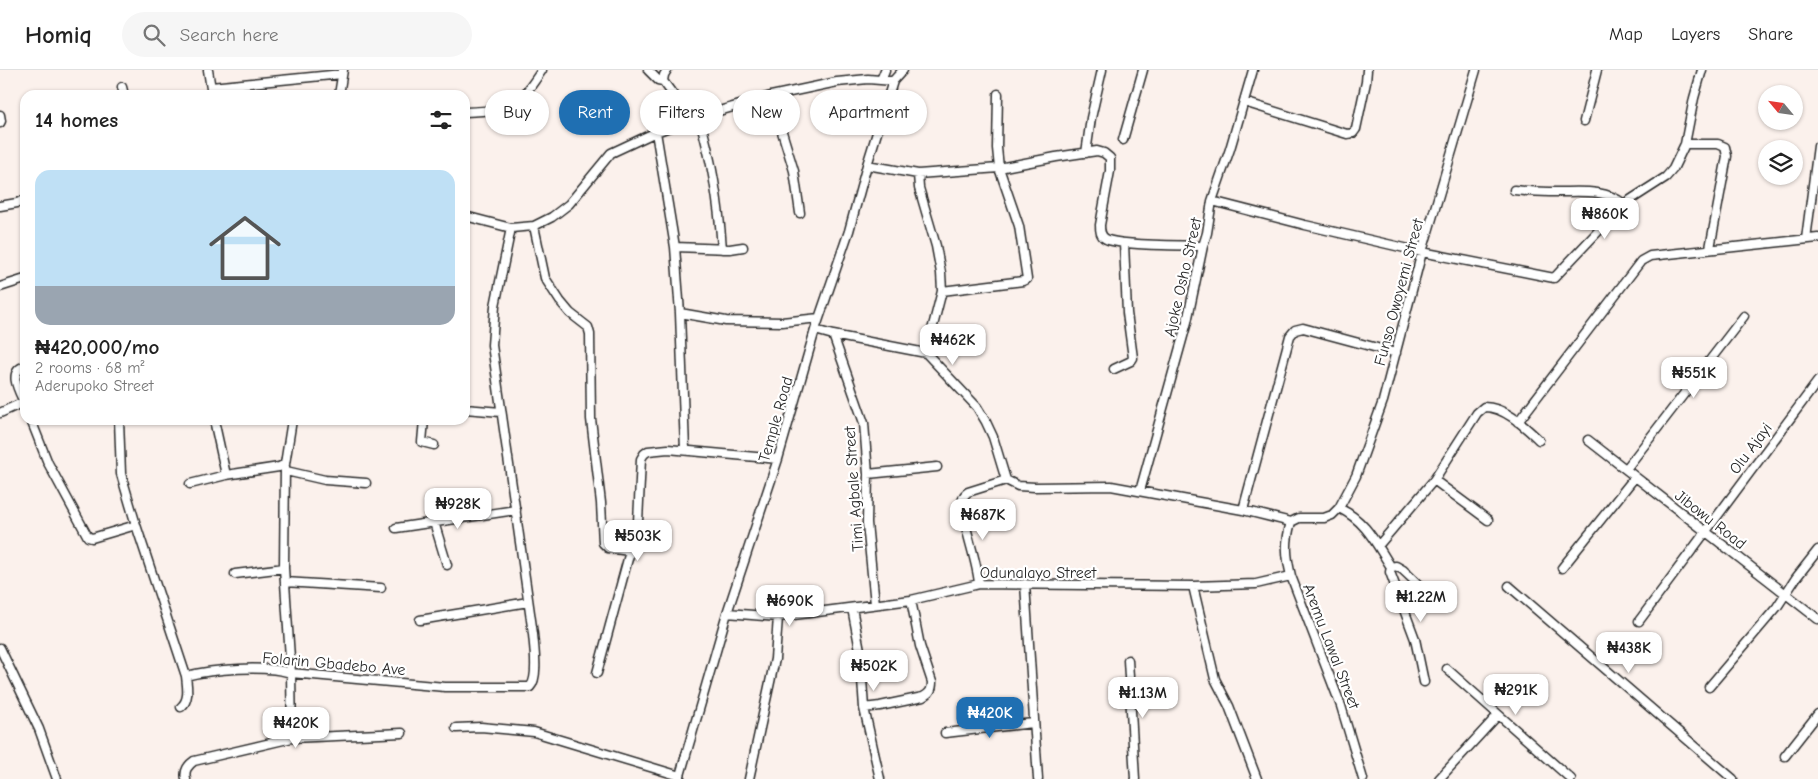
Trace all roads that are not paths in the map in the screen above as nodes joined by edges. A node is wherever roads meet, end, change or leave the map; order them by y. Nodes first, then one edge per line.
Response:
1 (208, 70) edge
2 (542, 70) edge
3 (648, 70) edge
4 (668, 70) edge
5 (885, 70) edge
6 (903, 70) edge
7 (1102, 70) edge
8 (1143, 70) edge
9 (1252, 70) edge
10 (1367, 70) edge
11 (1476, 70) edge
12 (1597, 70) edge
13 (1702, 70) edge
14 (342, 72) edge
15 (881, 80) junction
16 (663, 81) junction
17 (894, 81) junction
18 (211, 90) edge
19 (218, 90) edge
20 (340, 90) edge
21 (669, 90) edge
22 (799, 90) edge
23 (998, 94) dead end
24 (1244, 102) junction
25 (470, 111) edge
26 (0, 115) edge
27 (1584, 121) dead end
28 (0, 124) edge
29 (650, 135) edge
30 (656, 135) edge
31 (705, 135) edge
32 (783, 135) edge
33 (1123, 140) dead end
34 (1685, 144) junction
35 (1818, 146) edge
36 (1086, 153) junction
37 (867, 165) junction
38 (999, 168) junction
39 (918, 174) junction
40 (1514, 190) dead end
41 (1212, 201) junction
42 (20, 202) edge
43 (1624, 204) junction
44 (0, 206) edge
45 (800, 213) dead end
46 (470, 217) edge
47 (534, 226) junction
48 (511, 228) junction
49 (1818, 238) edge
50 (1806, 239) junction
51 (1124, 243) junction
52 (1203, 246) junction
53 (675, 247) junction
54 (743, 248) dead end
55 (1710, 248) junction
56 (722, 249) junction
57 (1422, 252) junction
58 (20, 281) edge
59 (0, 287) edge
60 (942, 291) junction
61 (680, 313) junction
62 (1744, 316) dead end
63 (819, 318) junction
64 (815, 330) junction
65 (833, 335) junction
66 (926, 353) junction
67 (1396, 353) junction
68 (20, 368) edge
69 (1114, 369) dead end
70 (1818, 381) edge
71 (20, 395) edge
72 (20, 405) edge
73 (470, 409) edge
74 (501, 412) junction
75 (0, 413) edge
76 (1518, 422) junction
77 (34, 425) edge
78 (119, 425) edge
79 (215, 425) edge
80 (291, 425) edge
81 (424, 425) edge
82 (1539, 440) dead end
83 (1588, 440) dead end
84 (434, 444) dead end
85 (685, 450) junction
86 (778, 459) junction
87 (937, 467) dead end
88 (286, 468) junction
89 (1626, 470) junction
90 (868, 474) junction
91 (226, 475) junction
92 (1635, 477) junction
93 (1006, 480) junction
94 (1434, 480) junction
95 (366, 483) dead end
96 (190, 484) dead end
97 (1140, 491) junction
98 (1339, 508) junction
99 (516, 510) junction
100 (1243, 510) junction
101 (1488, 520) dead end
102 (434, 522) junction
103 (1291, 522) junction
104 (136, 525) junction
105 (396, 528) dead end
106 (1705, 532) junction
107 (1378, 546) junction
108 (1818, 550) edge
109 (629, 551) junction
110 (447, 565) dead end
111 (1391, 567) junction
112 (284, 568) junction
113 (1562, 568) dead end
114 (235, 574) dead end
115 (1291, 576) junction
116 (285, 582) junction
117 (979, 584) junction
118 (1025, 584) junction
119 (1193, 586) junction
120 (1509, 586) dead end
121 (381, 588) dead end
122 (1786, 594) junction
123 (911, 600) junction
124 (528, 602) junction
125 (875, 604) junction
126 (1439, 604) dead end
127 (852, 608) junction
128 (727, 613) junction
129 (778, 617) junction
130 (420, 620) dead end
131 (1818, 620) edge
132 (1639, 621) dead end
133 (0, 648) edge
134 (1128, 660) dead end
135 (1447, 669) dead end
136 (291, 673) junction
137 (597, 673) dead end
138 (186, 676) junction
139 (1424, 682) dead end
140 (1708, 687) dead end
141 (181, 707) dead end
142 (864, 708) junction
143 (1498, 714) junction
144 (1818, 714) edge
145 (1033, 723) junction
146 (456, 728) dead end
147 (402, 733) dead end
148 (945, 733) dead end
149 (292, 738) junction
150 (1785, 756) dead end
151 (679, 777) edge
152 (57, 779) edge
153 (186, 779) edge
154 (749, 779) edge
155 (880, 779) edge
156 (1038, 779) edge
157 (1135, 779) edge
158 (1257, 779) edge
159 (1363, 779) edge
160 (1439, 779) edge
161 (1571, 779) edge
162 (1732, 779) edge

1 - 18 street
2 - 25 street
3 - 16 street
4 - 16 street
5 - 15 street
6 - 17 street, Temple Road
7 - 36 street
8 - 33 street
9 - 24 street, Ajoke Osho Street
10 - 24 street
11 - 57 street, Funso Owoyemi Street
12 - 27 street
13 - 34 street
14 - 19 street
14 - 20 street
15 - 17 street
15 - 22 street
16 - 21 street
17 - 37 street, Temple Road
23 - 38 street
24 - 41 street, Ajoke Osho Street
26 - 28 street
29 - 47 street
30 - 53 street
31 - 56 street
32 - 45 street
34 - 43 street
34 - 55 street
35 - 50 street
36 - 38 street
36 - 51 street
37 - 39 street
37 - 63 street, Temple Road
38 - 39 street
38 - 60 street
39 - 60 street
40 - 43 street
41 - 52 street, Ajoke Osho Street
41 - 57 street
42 - 44 street
43 - 57 street
46 - 48 street
47 - 48 street
47 - 109 street
48 - 74 street
49 - 50 street
50 - 55 street
51 - 52 street
51 - 69 street
52 - 97 street, Ajoke Osho Street
53 - 56 street
53 - 61 street
54 - 56 street
55 - 76 street
57 - 67 street, Funso Owoyemi Street
58 - 59 street
60 - 66 street
61 - 63 street
61 - 85 street
62 - 89 street
63 - 64 street, Temple Road
64 - 65 street
64 - 86 street, Temple Road
65 - 66 street
65 - 90 street, Timi Agbale Street
66 - 93 street
67 - 98 street, Funso Owoyemi Street
67 - 100 street
68 - 71 street
70 - 106 street, Olu Ajayi
72 - 75 street
73 - 74 street
74 - 99 street
76 - 82 street
76 - 94 street
77 - 104 street
78 - 104 street
79 - 91 street
80 - 88 street
81 - 84 street
83 - 89 street, Jibowu Road
85 - 86 street
85 - 109 street
86 - 128 street, Temple Road
87 - 90 street
88 - 91 street
88 - 95 street
88 - 112 street
89 - 92 street, Jibowu Road
90 - 125 street, Timi Agbale Street
91 - 96 street
92 - 106 street, Jibowu Road
92 - 113 street
93 - 97 street
93 - 117 street
94 - 101 street
94 - 107 street
97 - 100 street
98 - 103 street, Funso Owoyemi Street
98 - 107 street
99 - 102 street
99 - 124 street
100 - 103 street
102 - 105 street
102 - 110 street
103 - 115 street, Aremu Lawal Street
104 - 138 street
106 - 122 street, Jibowu Road
106 - 132 street, Olu Ajayi
107 - 111 street
108 - 122 street
109 - 137 street
111 - 126 street
111 - 139 street
112 - 114 street
112 - 116 street
115 - 119 street, Odunalayo Street
115 - 159 street, Aremu Lawal Street
116 - 121 street
116 - 136 street
117 - 118 street, Odunalayo Street
117 - 123 street, Odunalayo Street
118 - 119 street, Odunalayo Street
118 - 145 street
119 - 158 street
120 - 162 street
122 - 131 street, Jibowu Road
122 - 140 street
123 - 125 street, Odunalayo Street
123 - 142 street
124 - 130 street
124 - 136 street, Folarin Gbadebo Ave
125 - 127 street, Odunalayo Street
127 - 129 street, Odunalayo Street
127 - 142 street
128 - 129 street, Odunalayo Street
128 - 151 street, Temple Road
129 - 154 street
133 - 152 street
134 - 157 street
135 - 143 street
136 - 138 street, Folarin Gbadebo Ave
136 - 149 street
138 - 141 street
142 - 155 street
143 - 160 street
143 - 161 street
144 - 150 street
145 - 148 street
145 - 156 street
146 - 151 street
147 - 149 street
149 - 153 street

